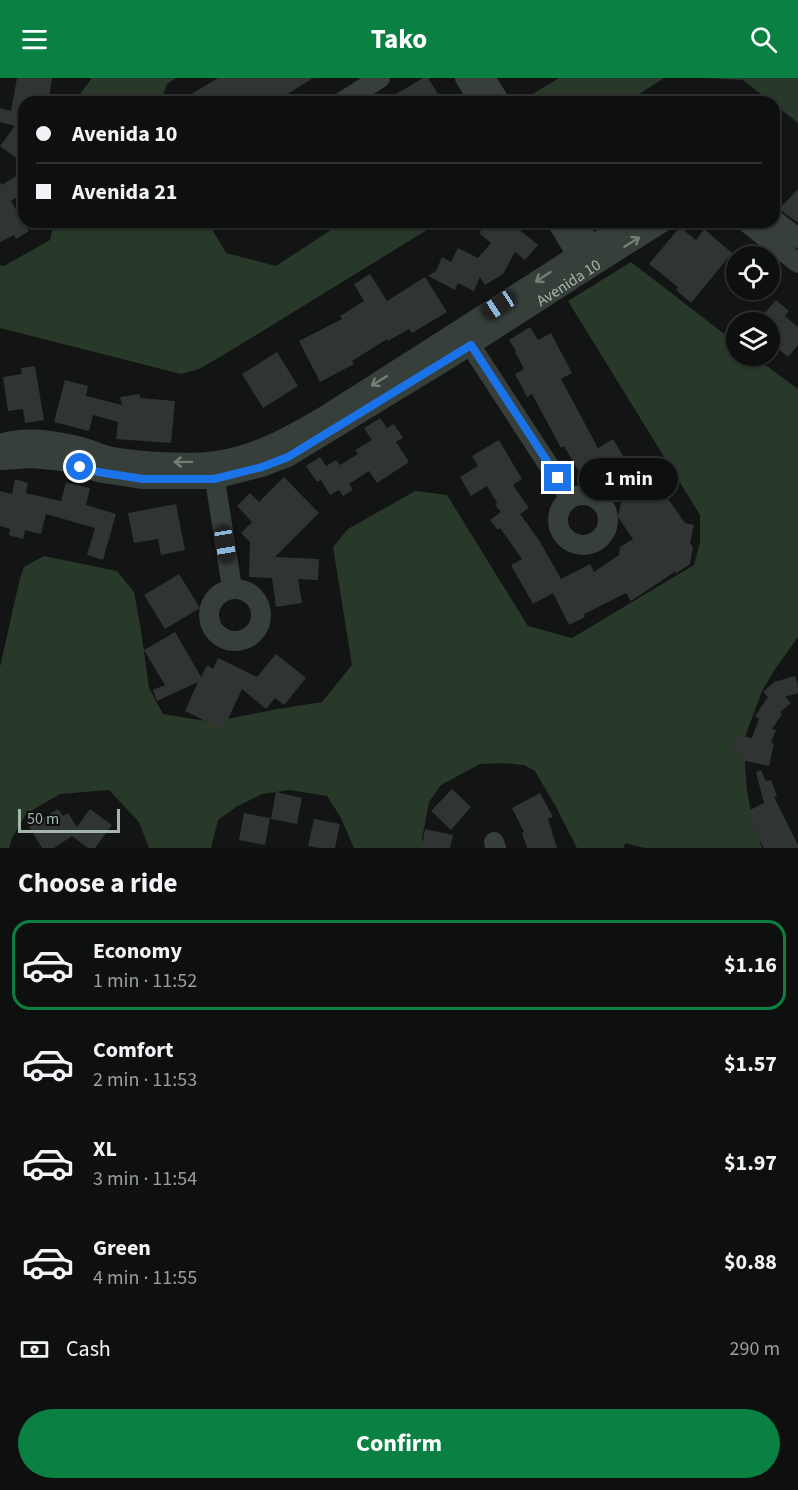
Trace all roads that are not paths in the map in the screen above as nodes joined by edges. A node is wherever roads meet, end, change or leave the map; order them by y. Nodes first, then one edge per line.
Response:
1 (380, 78) edge
2 (465, 78) edge
3 (485, 78) edge
4 (352, 96) edge
5 (476, 96) edge
6 (496, 96) edge
7 (780, 224) edge
8 (562, 228) edge
9 (578, 228) edge
10 (622, 228) edge
11 (651, 228) edge
12 (754, 228) edge
13 (798, 238) edge
14 (589, 258) junction
15 (798, 263) edge
16 (465, 337) junction
17 (0, 444) edge
18 (0, 460) edge
19 (213, 470) junction
20 (570, 498) dead end
21 (232, 588) dead end

1 - 4 street
2 - 5 street
3 - 6 street
7 - 13 street
8 - 14 street, Avenida 10
9 - 14 street, Avenida 10
10 - 14 street
14 -> 11 street
12 - 15 street
14 - 16 street, Avenida 10
16 - 19 street, Avenida 10
16 - 20 street
19 -> 17 street, Avenida 10
18 - 19 street, Avenida 10
19 - 21 street

